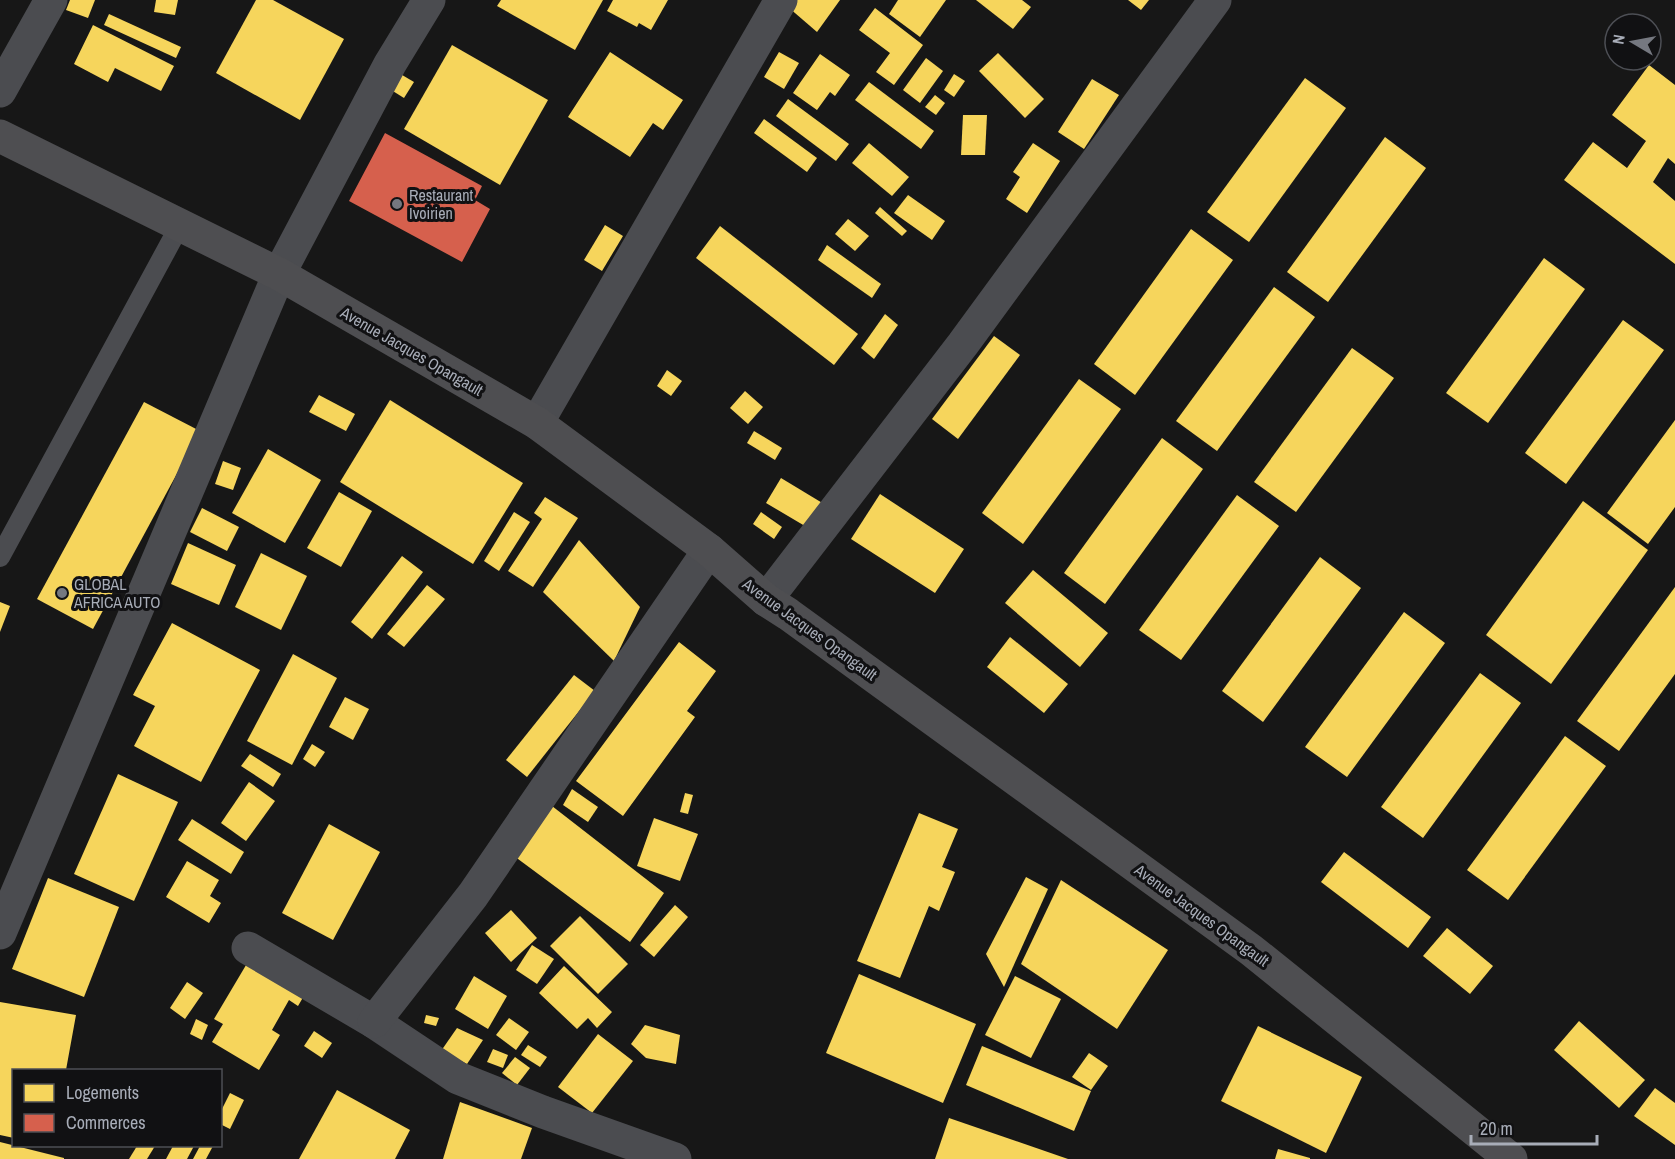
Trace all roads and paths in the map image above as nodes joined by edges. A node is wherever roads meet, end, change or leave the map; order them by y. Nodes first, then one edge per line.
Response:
1 (51, 0) edge
2 (429, 0) edge
3 (781, 0) edge
4 (1215, 0) edge
5 (0, 91) edge
6 (0, 136) edge
7 (180, 225) junction
8 (279, 274) junction
9 (537, 423) junction
10 (709, 550) junction
11 (0, 557) edge
12 (766, 600) junction
13 (0, 933) edge
14 (248, 948) dead end
15 (374, 1022) junction
16 (675, 1159) edge
17 (1511, 1159) edge

1 - 5 street
2 - 8 street
3 - 9 street
4 - 12 street
6 - 7 highway, Avenue Jacques Opangault
7 - 8 highway, Avenue Jacques Opangault
7 - 11 lane
8 - 9 highway, Avenue Jacques Opangault
8 - 13 street
9 - 10 highway, Avenue Jacques Opangault
10 - 12 highway, Avenue Jacques Opangault
10 - 15 street
12 - 17 highway, Avenue Jacques Opangault
14 - 15 street
15 - 16 street

